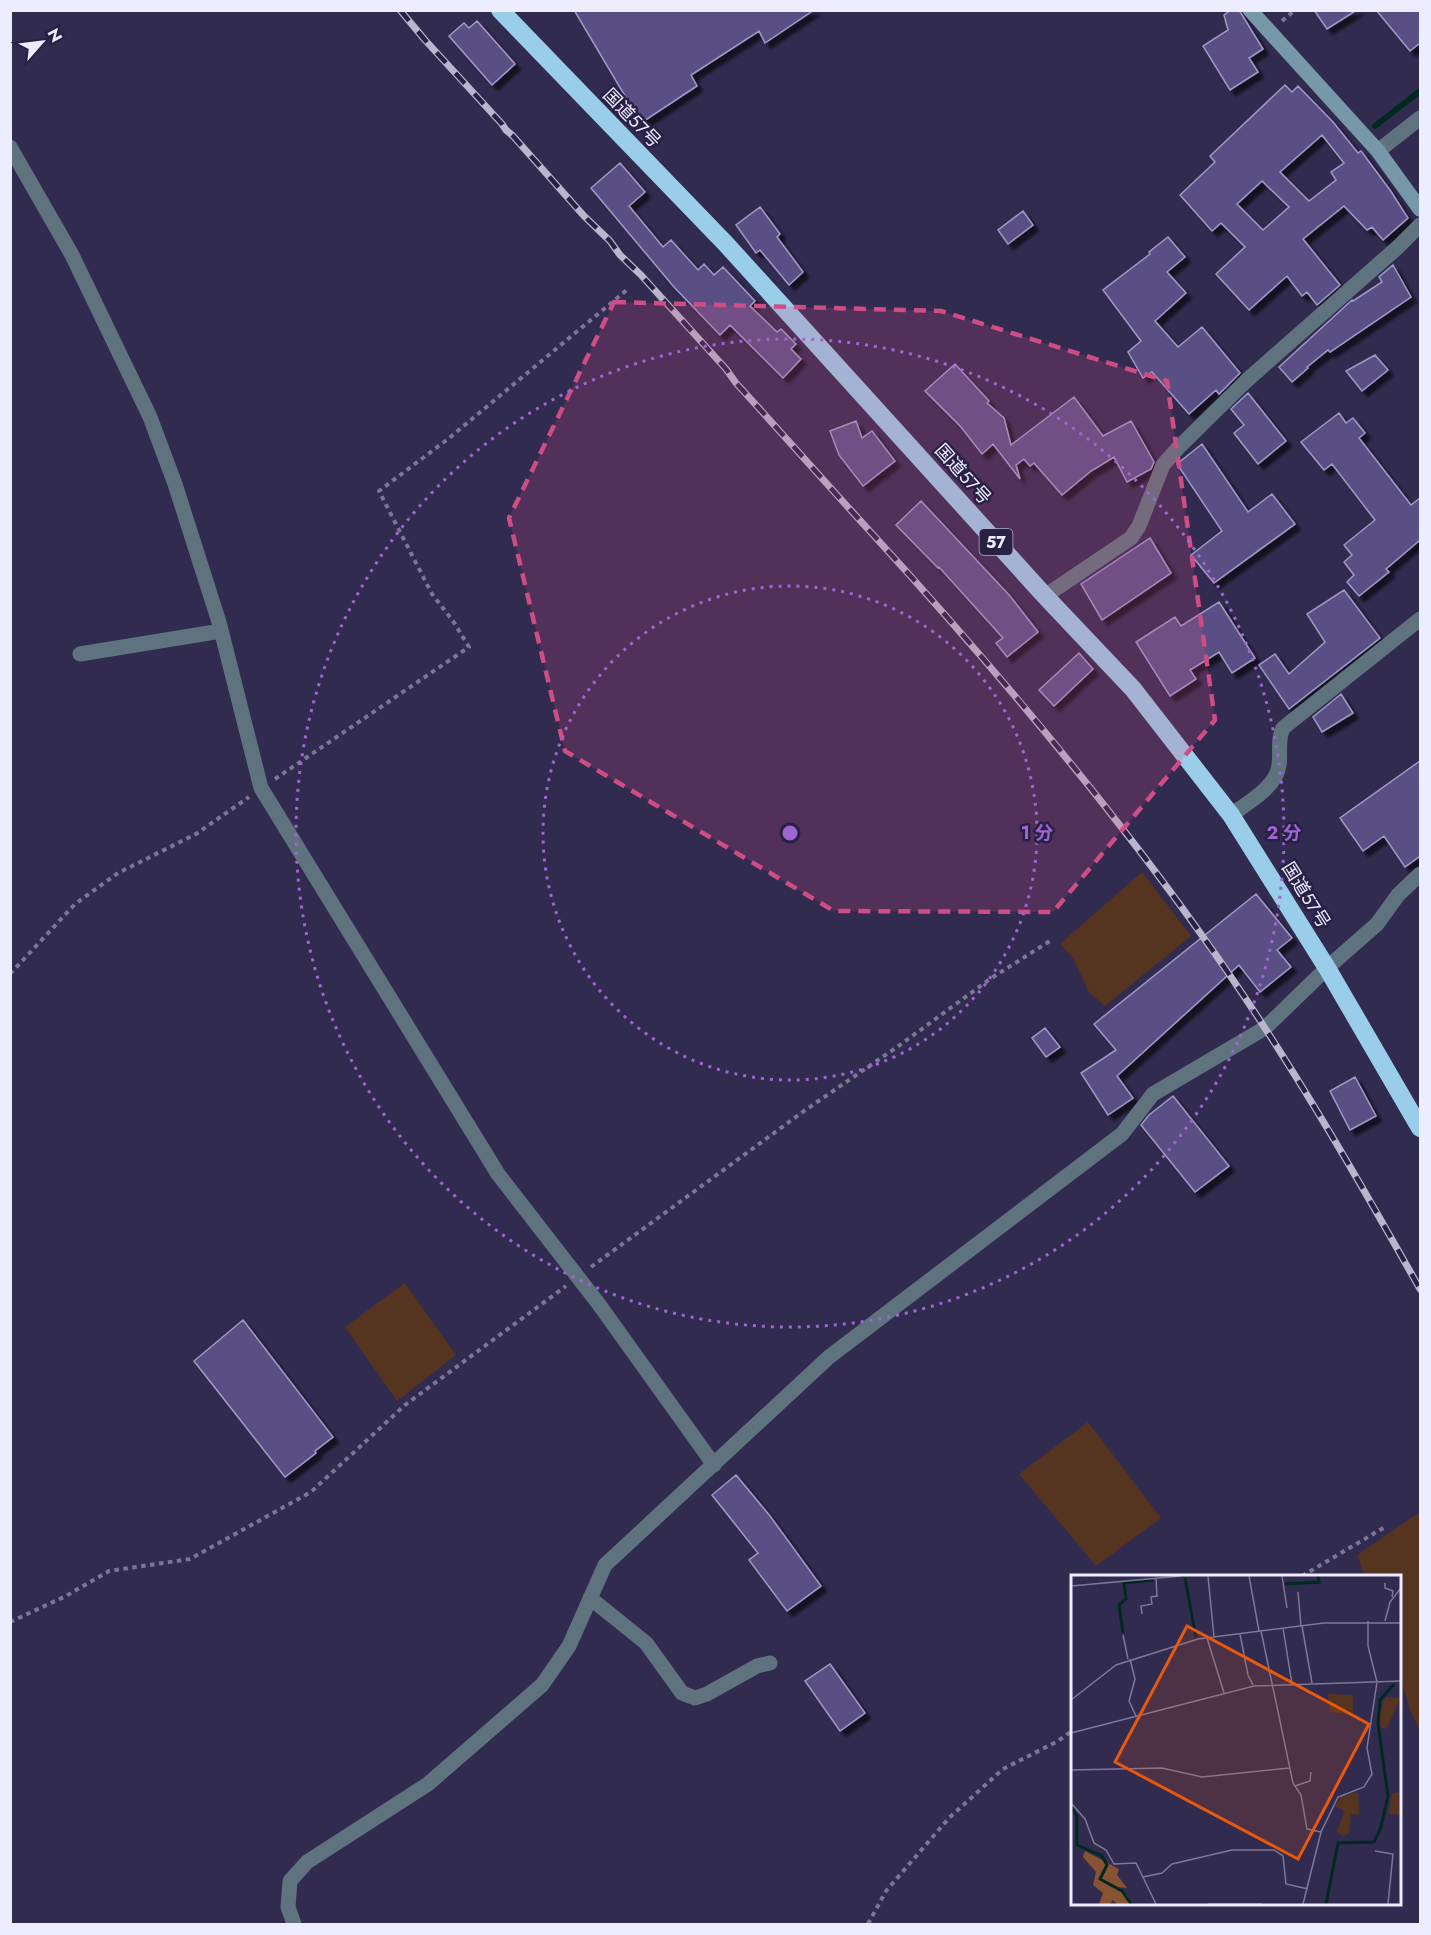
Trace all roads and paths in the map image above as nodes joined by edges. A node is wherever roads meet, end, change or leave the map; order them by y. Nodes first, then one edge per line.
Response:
1 (500, 10) edge
2 (1250, 10) edge
3 (1420, 118) edge
4 (10, 147) edge
5 (1378, 151) junction
6 (1420, 209) edge
7 (1420, 225) edge
8 (628, 289) dead end
9 (1045, 596) junction
10 (1420, 619) edge
11 (221, 631) junction
12 (80, 654) dead end
13 (261, 788) junction
14 (1231, 815) junction
15 (1420, 874) edge
16 (1053, 939) dead end
17 (1327, 968) junction
18 (10, 974) edge
19 (1420, 1125) edge
20 (578, 1277) junction
21 (714, 1465) junction
22 (1385, 1527) dead end
23 (1304, 1575) edge
24 (590, 1598) junction
25 (10, 1622) edge
26 (770, 1663) dead end
27 (1071, 1732) edge
28 (294, 1924) edge
29 (868, 1924) edge

1 - 9 highway, 国道57号 / 57
2 - 5 street
3 - 5 street
4 - 11 street
5 - 6 street
7 - 9 street
8 - 13 path
9 - 14 highway, 国道57号 / 57
10 - 14 street
11 - 12 street
11 - 13 street
13 - 18 path
13 - 20 street
14 - 17 highway, 国道57号 / 57
15 - 17 street
16 - 20 path
17 - 19 highway, 国道57号 / 57
17 - 21 street
20 - 21 street
20 - 25 path
21 - 24 street
22 - 23 path
24 - 26 street
24 - 28 street
27 - 29 path

